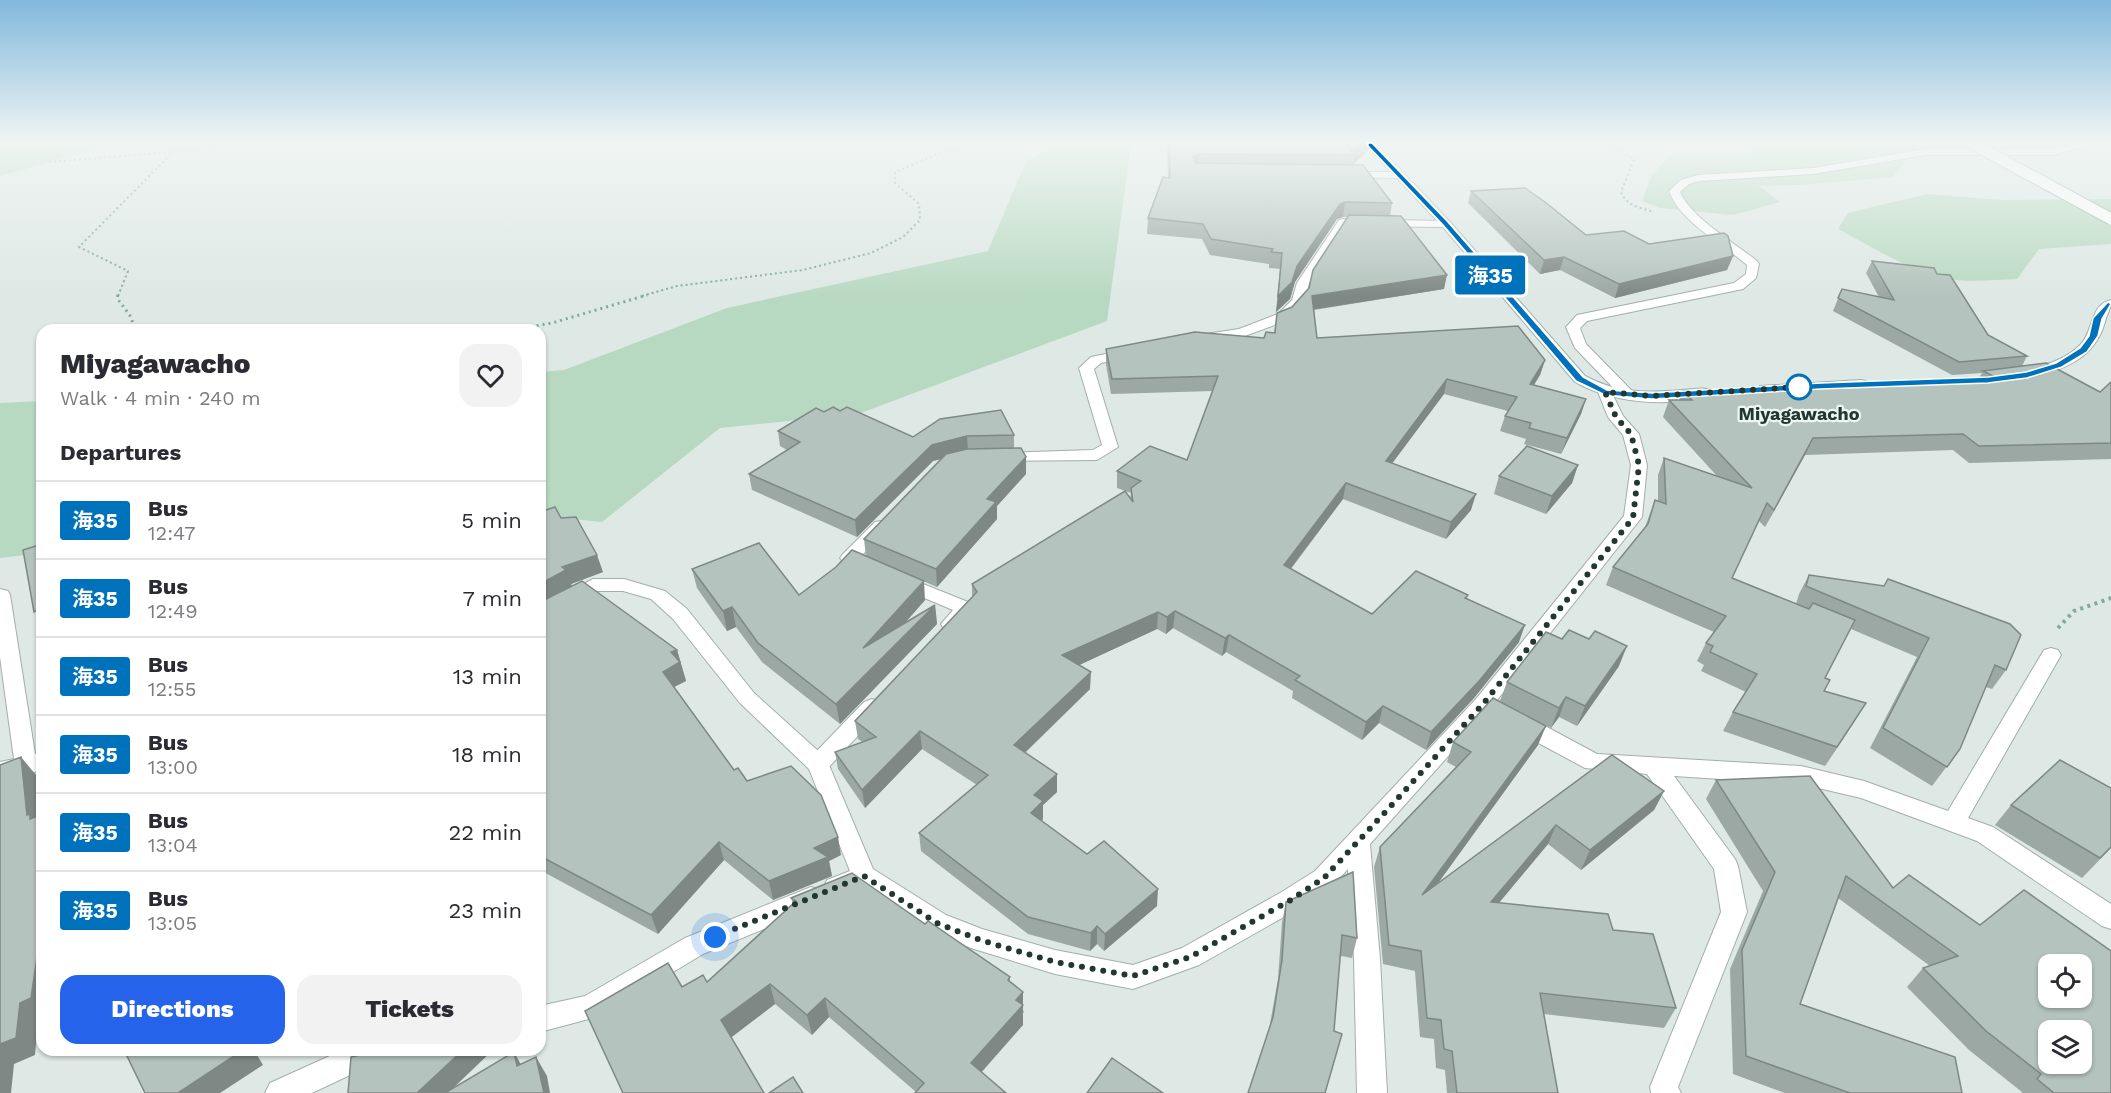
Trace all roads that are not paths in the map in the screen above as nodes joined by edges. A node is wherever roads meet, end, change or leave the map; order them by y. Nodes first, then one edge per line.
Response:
1 (1418, 195) edge
2 (1674, 195) edge
3 (2067, 195) edge
4 (2111, 219) edge
5 (1446, 224) junction
6 (2111, 304) edge
7 (1191, 340) edge
8 (1149, 349) edge
9 (2017, 376) edge
10 (1881, 384) edge
11 (1742, 391) edge
12 (1605, 392) junction
13 (1720, 392) edge
14 (1629, 396) junction
15 (992, 458) edge
16 (891, 516) edge
17 (1, 595) edge
18 (546, 613) edge
19 (941, 634) edge
20 (2051, 655) road end
21 (884, 695) edge
22 (1483, 704) junction
23 (34, 763) edge
24 (818, 764) junction
25 (1654, 766) junction
26 (0, 771) edge
27 (1953, 824) junction
28 (1358, 843) junction
29 (864, 876) junction
30 (2111, 918) edge
31 (546, 1018) edge
32 (379, 1056) edge
33 (280, 1093) edge
34 (1372, 1093) edge
35 (1666, 1093) edge

1 - 5 street
2 - 14 street
3 - 4 street, bridge
5 - 7 street
5 - 12 street
6 - 9 street
8 - 15 street
10 - 11 street
12 - 14 street
12 - 22 street
13 - 14 street
16 - 19 street
17 - 23 street
18 - 24 street
20 - 27 street
21 - 24 street
22 - 25 street
22 - 28 street
23 - 26 street
24 - 29 street
25 - 27 street
25 - 35 street
27 - 30 street
28 - 29 street
28 - 34 street
29 - 31 street
32 - 33 street

